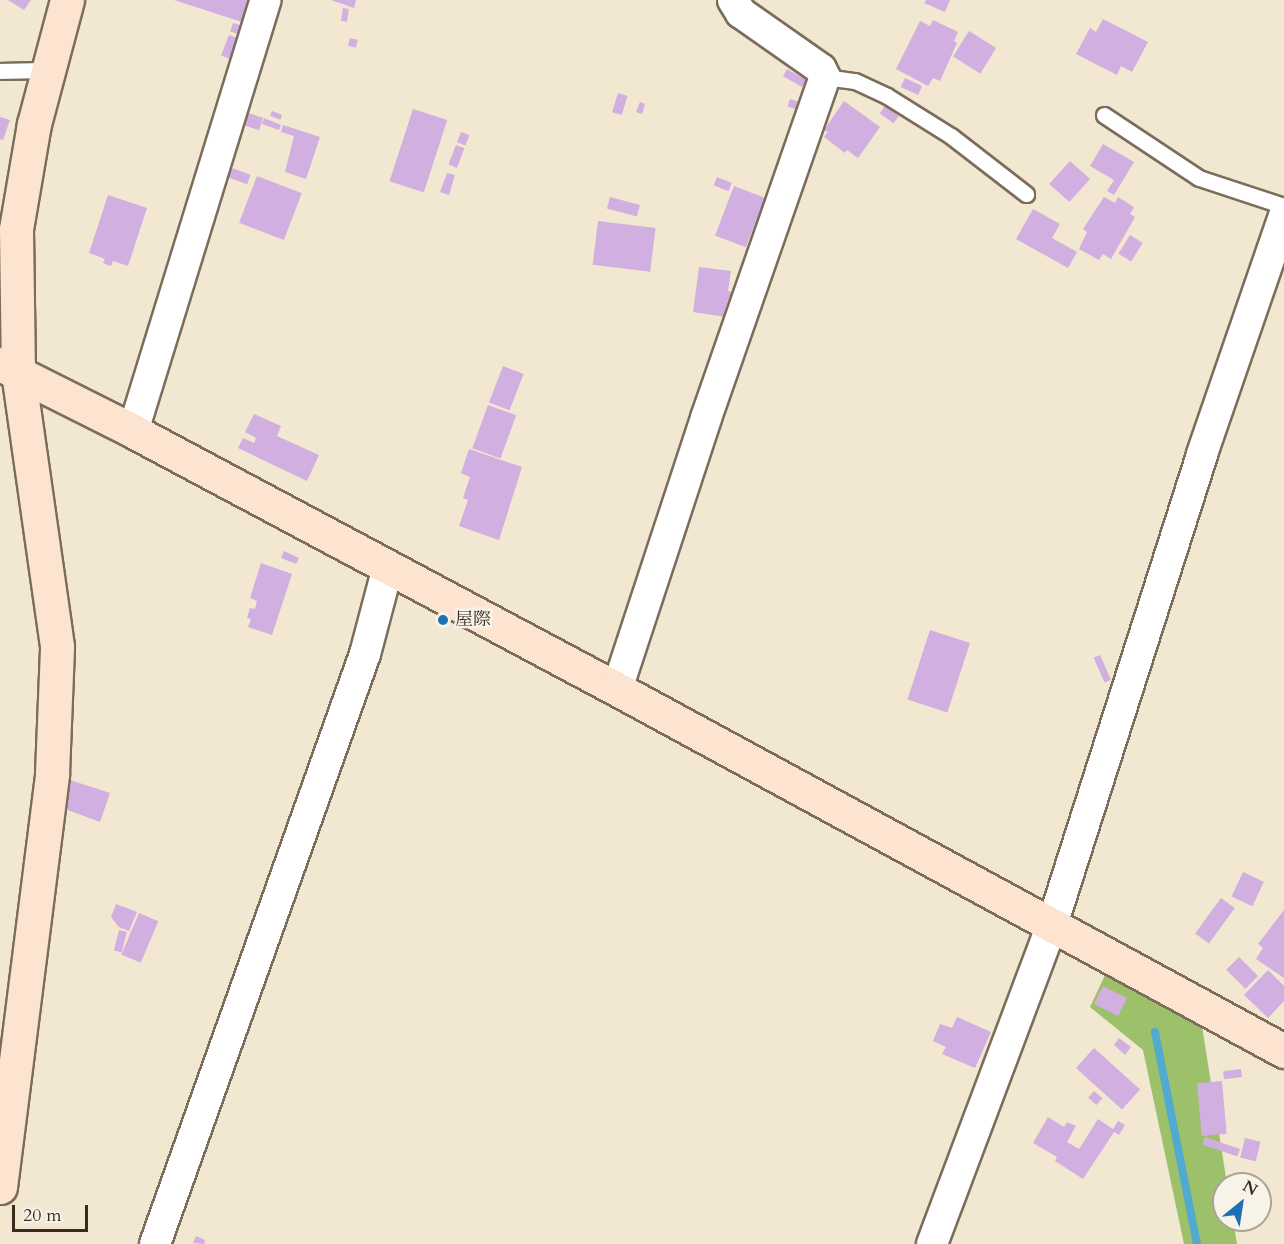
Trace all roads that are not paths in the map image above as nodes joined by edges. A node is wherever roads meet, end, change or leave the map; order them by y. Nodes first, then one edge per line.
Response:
1 (67, 0) edge
2 (266, 0) edge
3 (733, 0) edge
4 (48, 70) junction
5 (0, 71) edge
6 (825, 76) junction
7 (1104, 115) dead end
8 (1026, 194) dead end
9 (1284, 206) edge
10 (1284, 216) edge
11 (8, 226) edge
12 (9, 368) edge
13 (133, 431) junction
14 (388, 567) junction
15 (617, 689) junction
16 (1052, 925) junction
17 (1284, 1051) edge
18 (0, 1187) edge
19 (155, 1244) edge
20 (932, 1244) edge

1 - 4 street
2 - 13 street
3 - 6 street
4 - 5 lane
4 - 11 street
6 - 8 lane
6 - 15 street
7 - 9 lane
10 - 16 street
11 - 12 street
12 - 13 street
12 - 18 street
13 - 14 street
14 - 15 street
14 - 19 street
15 - 16 street
16 - 17 street
16 - 20 street

